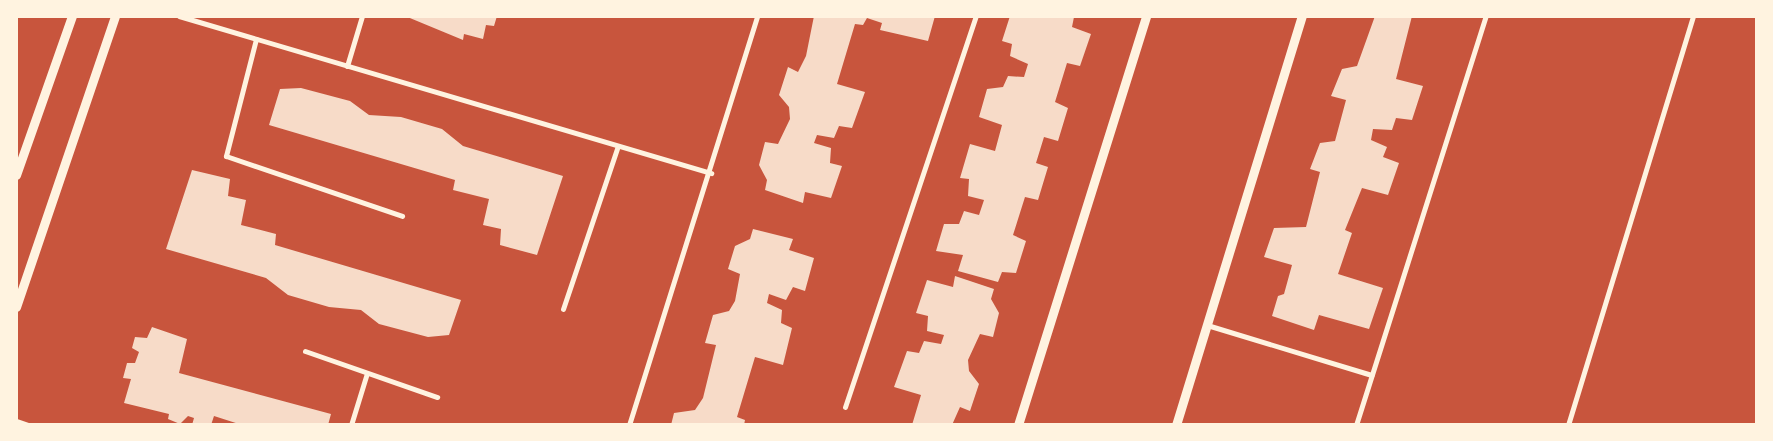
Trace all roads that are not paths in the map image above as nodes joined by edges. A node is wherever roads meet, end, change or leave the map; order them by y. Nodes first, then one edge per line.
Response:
1 (72, 16) edge
2 (115, 16) edge
3 (179, 16) edge
4 (362, 16) edge
5 (756, 16) edge
6 (976, 16) edge
7 (1146, 16) edge
8 (1302, 16) edge
9 (1486, 16) edge
10 (1693, 16) edge
11 (256, 39) junction
12 (347, 66) junction
13 (618, 146) junction
14 (710, 174) junction
15 (16, 175) edge
16 (402, 216) dead end
17 (16, 307) edge
18 (563, 309) dead end
19 (1207, 326) junction
20 (305, 351) dead end
21 (368, 373) junction
22 (1372, 375) junction
23 (437, 397) dead end
24 (844, 408) dead end
25 (16, 421) edge
26 (28, 425) edge
27 (351, 425) edge
28 (629, 425) edge
29 (1018, 425) edge
30 (1176, 425) edge
31 (1356, 425) edge
32 (1568, 425) edge

1 - 15 street
2 - 17 street
3 - 11 street
4 - 12 street
5 - 14 street
6 - 24 street
7 - 29 street
8 - 19 street
9 - 22 street
10 - 32 street
11 - 12 street
11 - 16 street
12 - 13 street
13 - 14 street
13 - 18 street
14 - 28 street
19 - 22 street
19 - 30 street
20 - 21 street
21 - 23 street
21 - 27 street
22 - 31 street
25 - 26 street

